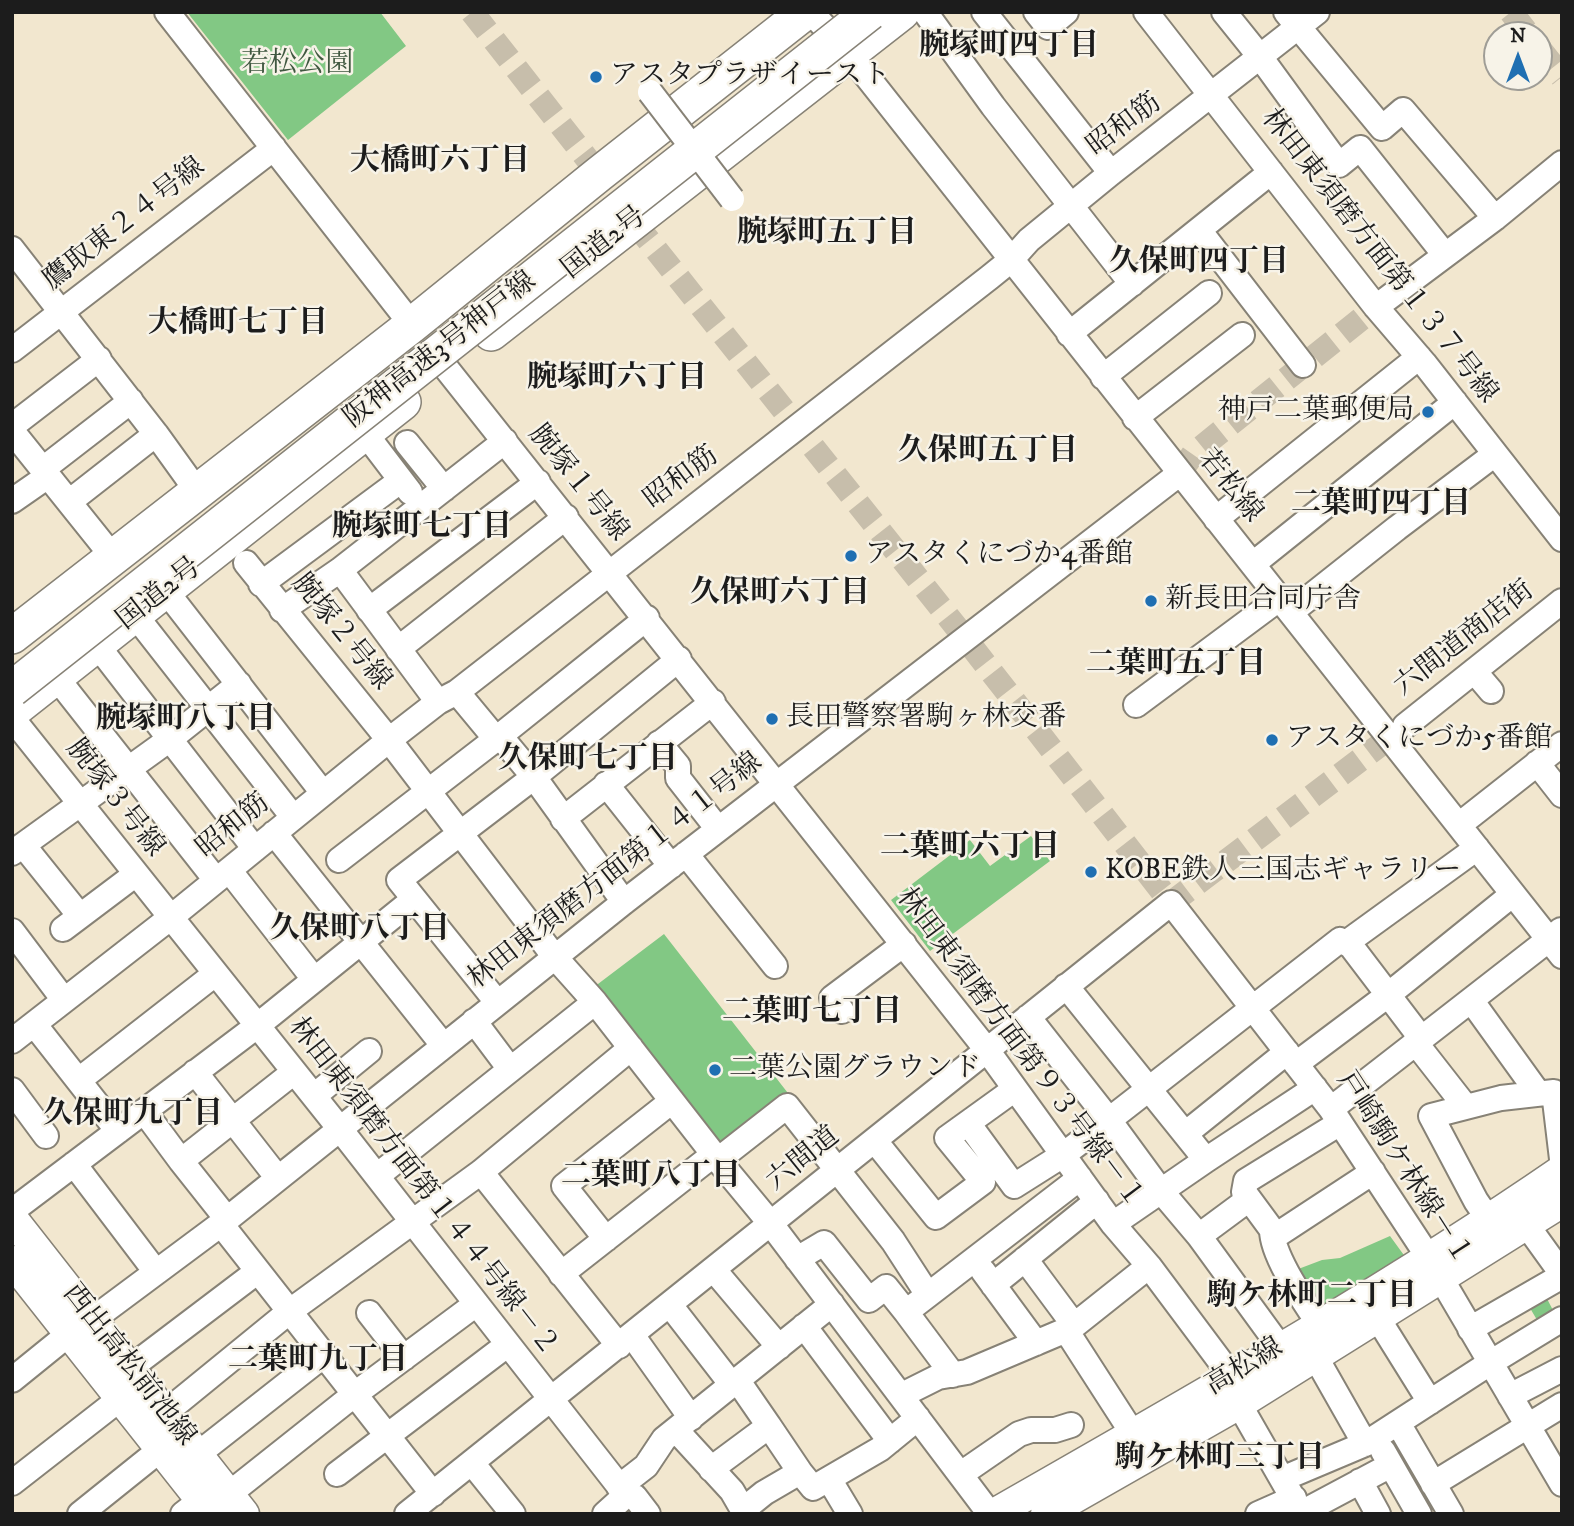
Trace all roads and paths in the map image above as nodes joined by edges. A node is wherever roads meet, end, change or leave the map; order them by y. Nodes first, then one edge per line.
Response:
1 (167, 12) edge
2 (805, 12) edge
3 (811, 12) edge
4 (824, 12) edge
5 (835, 12) edge
6 (870, 12) edge
7 (902, 12) edge
8 (925, 12) edge
9 (984, 12) edge
10 (1036, 12) edge
11 (1066, 12) edge
12 (1224, 12) edge
13 (1317, 12) edge
14 (1147, 13) edge
15 (1292, 20) edge
16 (850, 55) junction
17 (1261, 58) junction
18 (650, 92) dead end
19 (1213, 96) junction
20 (274, 148) junction
21 (1562, 163) edge
22 (1271, 172) junction
23 (1111, 173) junction
24 (599, 174) junction
25 (732, 199) dead end
26 (1071, 206) junction
27 (1495, 218) junction
28 (634, 222) junction
29 (1199, 230) junction
30 (12, 249) edge
31 (1445, 255) junction
32 (1011, 260) junction
33 (1132, 284) junction
34 (1209, 293) dead end
35 (1376, 307) junction
36 (62, 311) junction
37 (412, 325) junction
38 (1069, 334) junction
39 (1242, 335) dead end
40 (12, 350) edge
41 (1419, 357) junction
42 (99, 359) junction
43 (1303, 365) dead end
44 (446, 368) junction
45 (1103, 377) junction
46 (131, 401) junction
47 (1455, 402) junction
48 (1135, 418) junction
49 (12, 428) edge
50 (365, 433) junction
51 (156, 434) junction
52 (505, 441) junction
53 (407, 443) dead end
54 (1495, 454) junction
55 (46, 472) junction
56 (1179, 474) junction
57 (400, 481) junction
58 (538, 482) junction
59 (444, 489) junction
60 (197, 491) junction
61 (12, 501) edge
62 (69, 502) junction
63 (422, 506) junction
64 (566, 517) junction
65 (1216, 519) junction
66 (1562, 539) edge
67 (113, 557) junction
68 (246, 563) dead end
69 (1253, 564) junction
70 (340, 570) junction
71 (609, 571) junction
72 (261, 584) junction
73 (166, 591) junction
74 (1562, 601) edge
75 (1285, 605) junction
76 (282, 610) junction
77 (369, 610) junction
78 (135, 615) junction
79 (647, 618) junction
80 (12, 636) edge
81 (97, 645) junction
82 (398, 649) junction
83 (679, 659) junction
84 (12, 662) edge
85 (1474, 671) junction
86 (56, 677) junction
87 (239, 684) junction
88 (12, 689) edge
89 (1491, 691) dead end
90 (447, 697) junction
91 (713, 702) junction
92 (1136, 705) dead end
93 (208, 708) junction
94 (12, 711) edge
95 (12, 718) edge
96 (1405, 726) tunnel mouth
97 (498, 738) junction
98 (170, 739) junction
99 (389, 740) junction
100 (659, 744) junction
101 (1562, 744) edge
102 (1537, 763) junction
103 (129, 769) junction
104 (534, 777) junction
105 (607, 784) junction
106 (778, 784) junction
107 (428, 792) junction
108 (323, 793) junction
109 (1562, 795) edge
110 (79, 803) junction
111 (293, 817) junction
112 (563, 819) junction
113 (1459, 825) junction
114 (718, 829) junction
115 (460, 833) junction
116 (264, 841) junction
117 (1477, 848) junction
118 (18, 849) edge
119 (339, 860) dead end
120 (678, 860) junction
121 (136, 874) junction
122 (222, 875) junction
123 (1513, 894) junction
124 (413, 900) junction
125 (624, 902) junction
126 (1171, 903) joint
127 (170, 918) junction
128 (15, 942) edge
129 (361, 942) junction
130 (1558, 942) edge
131 (1346, 943) junction
132 (904, 944) junction
133 (554, 956) junction
134 (775, 967) dead end
135 (215, 974) junction
136 (314, 979) junction
137 (1066, 986) junction
138 (1388, 995) junction
139 (64, 1000) junction
140 (1471, 1000) junction
141 (497, 1002) junction
142 (595, 1002) junction
143 (1253, 1008) junction
144 (842, 1011) dead end
145 (1028, 1017) junction
146 (474, 1021) junction
147 (34, 1024) junction
148 (257, 1026) junction
149 (1418, 1040) junction
150 (12, 1041) edge
151 (443, 1045) junction
152 (631, 1048) junction
153 (987, 1050) junction
154 (369, 1051) dead end
155 (1291, 1058) junction
156 (510, 1069) junction
157 (195, 1072) junction
158 (294, 1072) junction
159 (79, 1080) junction
160 (1315, 1088) junction
161 (1015, 1089) junction
162 (12, 1090) edge
163 (1149, 1090) junction
164 (1538, 1093) junction
165 (314, 1096) junction
166 (672, 1101) junction
167 (1465, 1106) junction
168 (144, 1111) junction
169 (1336, 1116) junction
170 (233, 1120) junction
171 (1109, 1120) junction
172 (968, 1123) junction
173 (340, 1129) junction
174 (118, 1131) junction
175 (1185, 1134) junction
176 (46, 1136) dead end
177 (875, 1141) junction
178 (1063, 1155) junction
179 (715, 1158) junction
180 (1562, 1159) edge
181 (1206, 1160) junction
182 (181, 1161) junction
183 (74, 1164) junction
184 (1562, 1170) edge
185 (837, 1171) junction
186 (481, 1172) junction
187 (1373, 1172) junction
188 (277, 1177) junction
189 (377, 1177) junction
190 (1080, 1178) junction
191 (1161, 1191) junction
192 (1249, 1199) junction
193 (1097, 1201) junction
194 (1562, 1202) edge
195 (12, 1211) edge
196 (12, 1218) edge
197 (1489, 1220) junction
198 (224, 1221) junction
199 (413, 1223) junction
200 (771, 1224) junction
201 (1113, 1224) junction
202 (1526, 1224) junction
203 (1272, 1230) junction
204 (1199, 1236) junction
205 (606, 1239) junction
206 (797, 1259) junction
207 (975, 1259) junction
208 (1025, 1259) junction
209 (1149, 1266) junction
210 (1434, 1268) junction
211 (258, 1270) junction
212 (714, 1270) junction
213 (156, 1272) junction
214 (16, 1274) edge
215 (561, 1274) junction
216 (1562, 1275) edge
217 (993, 1285) junction
218 (928, 1295) junction
219 (476, 1304) junction
220 (832, 1304) junction
221 (670, 1305) junction
222 (290, 1311) junction
223 (906, 1312) junction
224 (369, 1313) dead end
225 (1377, 1317) junction
226 (1562, 1319) edge
227 (1319, 1324) junction
228 (81, 1326) junction
229 (804, 1326) junction
230 (1070, 1327) junction
231 (1470, 1329) junction
232 (625, 1341) junction
233 (1036, 1343) junction
234 (507, 1345) junction
235 (779, 1347) junction
236 (1280, 1347) junction
237 (324, 1355) junction
238 (1315, 1356) junction
239 (404, 1358) junction
240 (1490, 1363) junction
241 (130, 1368) junction
242 (1562, 1369) edge
243 (953, 1375) junction
244 (12, 1380) edge
245 (735, 1383) junction
246 (1236, 1390) junction
247 (355, 1394) junction
248 (902, 1395) junction
249 (1510, 1396) junction
250 (121, 1398) junction
251 (550, 1401) junction
252 (1430, 1402) junction
253 (1562, 1405) edge
254 (166, 1413) junction
255 (918, 1418) junction
256 (1398, 1423) junction
257 (684, 1424) junction
258 (1070, 1425) dead end
259 (769, 1426) junction
260 (1528, 1427) junction
261 (1133, 1434) junction
262 (388, 1436) junction
263 (890, 1441) junction
264 (1370, 1441) junction
265 (161, 1449) junction
266 (198, 1454) junction
267 (472, 1463) junction
268 (1391, 1465) junction
269 (711, 1469) junction
270 (337, 1475) dead end
271 (961, 1475) junction
272 (814, 1480) junction
273 (1360, 1481) junction
274 (12, 1483) edge
275 (1433, 1484) junction
276 (1562, 1484) edge
277 (622, 1491) junction
278 (433, 1494) junction
279 (1295, 1501) edge
280 (214, 1507) edge
281 (80, 1514) edge
282 (407, 1514) edge
283 (513, 1514) edge
284 (605, 1514) edge
285 (648, 1514) edge
286 (850, 1514) edge
287 (992, 1514) edge
288 (1046, 1514) edge
289 (1258, 1514) edge
290 (1378, 1514) edge
291 (1419, 1514) edge
292 (1451, 1514) edge

1 - 20 street
2 - 24 highway, 国道2号
3 - 16 street, 若松線
4 - 16 street, 若松線
5 - 84 highway, 阪神高速3号神戸線
6 - 88 highway, 阪神高速3号神戸線, bridge
7 - 16 highway, 国道2号
8 - 26 street
9 - 23 street
10 - 11 street
12 - 17 street
13 - 15 street, 昭和筋
14 - 19 street, 林田東須磨方面第１３７号線
15 - 17 street, 昭和筋
15 - 27 street
16 - 28 highway, 国道2号
16 - 32 street, 若松線
17 - 19 street, 昭和筋
17 - 31 street
18 - 25 street, bridge
19 - 22 street, 林田東須磨方面第１３７号線
19 - 23 street, 昭和筋
20 - 36 street, 鷹取東２４号線
20 - 37 street
21 - 27 street
22 - 29 street
22 - 35 street, 林田東須磨方面第１３７号線
23 - 26 street, 昭和筋
24 - 28 highway
24 - 37 highway, 国道2号
26 - 32 street, 昭和筋
26 - 33 street
27 - 31 street
28 - 44 highway, 国道2号
29 - 33 street
29 - 43 street
30 - 36 street
31 - 35 street
32 - 38 street, 若松線
32 - 71 street, 昭和筋
33 - 38 street
34 - 45 street
35 - 41 street, 林田東須磨方面第１３７号線
36 - 40 street, 鷹取東２４号線
36 - 42 street
37 - 60 highway, 国道2号
38 - 45 street, 若松線
39 - 48 street
41 - 47 street, 林田東須磨方面第１３７号線
41 - 65 street
42 - 46 street
42 - 49 street
44 - 50 highway, 国道2号
44 - 52 street, 腕塚１号線
45 - 48 street, 若松線
46 - 51 street
46 - 55 street
47 - 54 street, 林田東須磨方面第１３７号線
47 - 69 street
48 - 56 street, 若松線
49 - 55 street
50 - 57 street
50 - 73 highway, 国道2号
51 - 60 street
51 - 62 street
52 - 58 street, 腕塚１号線
52 - 59 street
53 - 59 street
54 - 66 street, 林田東須磨方面第１３７号線
54 - 75 street
55 - 61 street
55 - 62 street
56 - 65 street, 若松線
56 - 106 street, 林田東須磨方面第１４１号線
57 - 63 street
57 - 72 street
58 - 64 street, 腕塚１号線
58 - 77 street
59 - 63 street
60 - 67 highway, 国道2号
62 - 67 street
63 - 70 street
64 - 71 street, 腕塚１号線
64 - 82 street
65 - 69 street, 若松線
67 - 80 highway, 国道2号
68 - 72 street, 腕塚２号線
69 - 75 street, 若松線
70 - 76 street
70 - 77 street
71 - 79 street, 林田東須磨方面第９３号線－１
71 - 90 street, 昭和筋
72 - 76 street, 腕塚２号線
73 - 78 highway, 国道2号
73 - 87 street
74 - 85 street, 六間道商店街
75 - 92 street
75 - 113 street, 若松線
76 - 99 street, 腕塚２号線
77 - 82 street
78 - 81 highway, 国道2号
78 - 93 street
79 - 83 street, 林田東須磨方面第９３号線－１
79 - 97 street
81 - 86 highway, 国道2号
81 - 98 street
82 - 90 street
83 - 91 street, 林田東須磨方面第９３号線－１
83 - 104 street
85 - 89 street
85 - 96 street, 六間道商店街
86 - 94 highway, 国道2号
86 - 103 street
87 - 93 street
87 - 108 street
90 - 97 street
90 - 99 street, 昭和筋
91 - 100 street
91 - 106 street, 林田東須磨方面第９３号線－１
93 - 98 street
93 - 111 street
95 - 110 street, 腕塚３号線
97 - 104 street
97 - 107 street
98 - 103 street
98 - 116 street
99 - 107 street, 腕塚２号線
99 - 108 street, 昭和筋
100 - 105 street
100 - 114 street
101 - 102 street
102 - 109 street
102 - 113 street
103 - 110 street
103 - 122 street
104 - 112 street
104 - 115 street
105 - 112 street
105 - 120 street
106 - 114 street, 林田東須磨方面第１４１号線
106 - 132 street, 林田東須磨方面第９３号線－１
107 - 115 street, 腕塚２号線
107 - 119 street
108 - 111 street, 昭和筋
110 - 118 street
110 - 121 street, 腕塚３号線
111 - 116 street, 昭和筋
112 - 125 street
113 - 117 street, 若松線
114 - 120 street, 林田東須磨方面第１４１号線
115 - 124 street
115 - 133 street, 腕塚２号線
116 - 122 street, 昭和筋
116 - 129 street
117 - 123 street, 若松線
117 - 131 street
118 - 121 street
120 - 125 street, 林田東須磨方面第１４１号線
120 - 134 street
121 - 127 street, 腕塚３号線
122 - 127 street, 昭和筋
122 - 136 street
123 - 130 street, 若松線
123 - 138 street
124 - 129 street
124 - 141 street
125 - 133 street, 林田東須磨方面第１４１号線
126 - 137 street, 六間道
126 - 143 street, 戸崎駒ケ林線－１
127 - 135 street, 林田東須磨方面第１４４号線－２
127 - 139 street, 昭和筋
128 - 139 street
129 - 136 street
129 - 151 street
130 - 140 street
131 - 138 street
131 - 143 street
132 - 144 street
132 - 153 street, 林田東須磨方面第９３号線－１
133 - 141 street, 林田東須磨方面第１４１号線
133 - 142 street, 腕塚２号線
135 - 148 street, 林田東須磨方面第１４４号線－２
135 - 159 street
136 - 148 street
137 - 145 street, 六間道
137 - 163 street
138 - 149 street
138 - 155 street
139 - 147 street, 昭和筋
140 - 149 street
140 - 164 street
141 - 146 street, 林田東須磨方面第１４１号線
142 - 152 street, 腕塚２号線
142 - 156 street
143 - 155 street, 戸崎駒ケ林線－１
143 - 163 street
145 - 153 street, 六間道
145 - 171 street
146 - 151 street, 林田東須磨方面第１４１号線
146 - 156 street
147 - 150 street, 昭和筋
147 - 159 street
148 - 157 street
148 - 158 street, 林田東須磨方面第１４４号線－２
149 - 167 street
149 - 169 street
151 - 173 street, 林田東須磨方面第１４１号線
152 - 166 street, 腕塚２号線
152 - 186 street
153 - 161 street, 林田東須磨方面第９３号線－１
153 - 177 street, 六間道
154 - 165 street
155 - 160 street, 戸崎駒ケ林線－１
155 - 175 street
156 - 189 street
157 - 168 street
157 - 170 street
158 - 165 street, 林田東須磨方面第１４４号線－２
158 - 170 street
159 - 174 street
160 - 169 street, 戸崎駒ケ林線－１
160 - 181 street
161 - 172 street
161 - 178 street, 林田東須磨方面第９３号線－１
162 - 176 street
163 - 171 street
163 - 175 street
164 - 167 street
164 - 180 street
165 - 173 street, 林田東須磨方面第１４４号線－２
166 - 179 street, 腕塚２号線
166 - 205 street
167 - 197 street
168 - 174 street
168 - 182 street
169 - 187 street, 戸崎駒ケ林線－１
169 - 192 street
170 - 182 street
170 - 188 street
171 - 178 street
171 - 191 street
172 - 177 street
172 - 178 street
173 - 188 street, 林田東須磨方面第１４１号線
173 - 189 street, 林田東須磨方面第１４４号線－２
174 - 183 street
175 - 181 street
177 - 185 street, 六間道
178 - 190 street, 林田東須磨方面第９３号線－１
179 - 185 street
179 - 200 street, 腕塚２号線
179 - 205 street
181 - 191 street
182 - 198 street
183 - 195 street
183 - 213 street
184 - 197 main road, 高松線
185 - 200 street, 六間道
185 - 218 street
186 - 199 street
186 - 215 street
187 - 203 street
187 - 210 street, 戸崎駒ケ林線－１
188 - 198 street, 林田東須磨方面第１４１号線
189 - 199 street, 林田東須磨方面第１４４号線－２
190 - 193 street, 林田東須磨方面第９３号線－１
190 - 207 street
191 - 201 street
191 - 204 street
192 - 203 street
192 - 204 street
193 - 201 street, 林田東須磨方面第９３号線－１
193 - 208 street
194 - 202 main road, 高松線
196 - 228 main road, 西出高松前池線
197 - 210 main road, 高松線
198 - 211 street
198 - 213 street, 林田東須磨方面第１４１号線
199 - 219 street, 林田東須磨方面第１４４号線－２
199 - 222 street
200 - 206 street, 腕塚２号線
200 - 212 street, 六間道
201 - 209 street, 林田東須磨方面第９３号線－１
202 - 210 main road, 高松線
202 - 216 street
203 - 227 street
204 - 236 street
205 - 215 street
206 - 220 street, 腕塚２号線
206 - 223 street
207 - 217 street
207 - 218 street
208 - 217 street
208 - 230 street
209 - 230 street
209 - 246 street, 林田東須磨方面第９３号線－１
210 - 225 main road, 高松線
210 - 227 main road, 高松線
210 - 231 street, 戸崎駒ケ林線－１
211 - 222 street
211 - 241 street
212 - 221 street, 六間道
212 - 235 street
213 - 228 street, 林田東須磨方面第１４１号線
214 - 228 main road, 西出高松前池線
215 - 232 street
216 - 231 street
217 - 233 street
218 - 223 street
219 - 234 street, 林田東須磨方面第１４４号線－２
219 - 239 street
220 - 229 street
220 - 248 street, 腕塚２号線
221 - 232 street, 六間道
221 - 245 street
222 - 237 street
222 - 254 street
223 - 243 street
224 - 239 street
225 - 238 main road, 高松線
225 - 252 street
226 - 240 street
227 - 236 main road, 高松線
228 - 241 main road, 西出高松前池線
228 - 244 street, 林田東須磨方面第１４１号線
228 - 250 main road, 西出高松前池線
229 - 235 street
229 - 263 street
230 - 233 street
230 - 261 street
231 - 240 street, 戸崎駒ケ林線－１
232 - 251 street, 六間道
232 - 257 street
233 - 243 street
234 - 251 street, 林田東須磨方面第１４４号線－２
234 - 262 street
235 - 245 street
236 - 246 main road, 高松線
237 - 247 street
237 - 266 street
238 - 246 main road, 高松線
238 - 264 street
239 - 247 street
240 - 249 street, 戸崎駒ケ林線－１
240 - 252 street
241 - 254 main road, 西出高松前池線
242 - 249 street
243 - 248 street
245 - 257 street
245 - 259 street
246 - 261 main road, 高松線
246 - 279 street, 林田東須磨方面第９３号線－１
246 - 288 main road, 高松線
247 - 262 street
247 - 280 street
248 - 255 street, 腕塚２号線
249 - 260 street, 戸崎駒ケ林線－１
250 - 265 main road, 西出高松前池線
250 - 274 street
251 - 267 street, 六間道
251 - 277 street, 林田東須磨方面第１４４号線－２
252 - 256 street
253 - 260 street
254 - 266 main road, 西出高松前池線
255 - 263 street
255 - 271 street, 腕塚２号線
256 - 264 street
256 - 275 street
257 - 269 street
257 - 277 street
258 - 271 street
259 - 269 street
259 - 272 street
260 - 275 street
260 - 276 street, 戸崎駒ケ林線－１
261 - 287 main road, 高松線
262 - 270 street
262 - 278 street
263 - 272 street
264 - 268 street
264 - 279 street
265 - 280 main road, 西出高松前池線
265 - 281 street
266 - 280 main road, 西出高松前池線
267 - 278 street, 六間道
267 - 283 street
268 - 273 street
268 - 291 street
269 - 272 street
271 - 287 street, 腕塚２号線
272 - 286 street
273 - 279 street
273 - 290 street
275 - 292 street
277 - 284 street
277 - 285 street, 林田東須磨方面第１４４号線－２
278 - 282 street, 六間道
279 - 289 street

